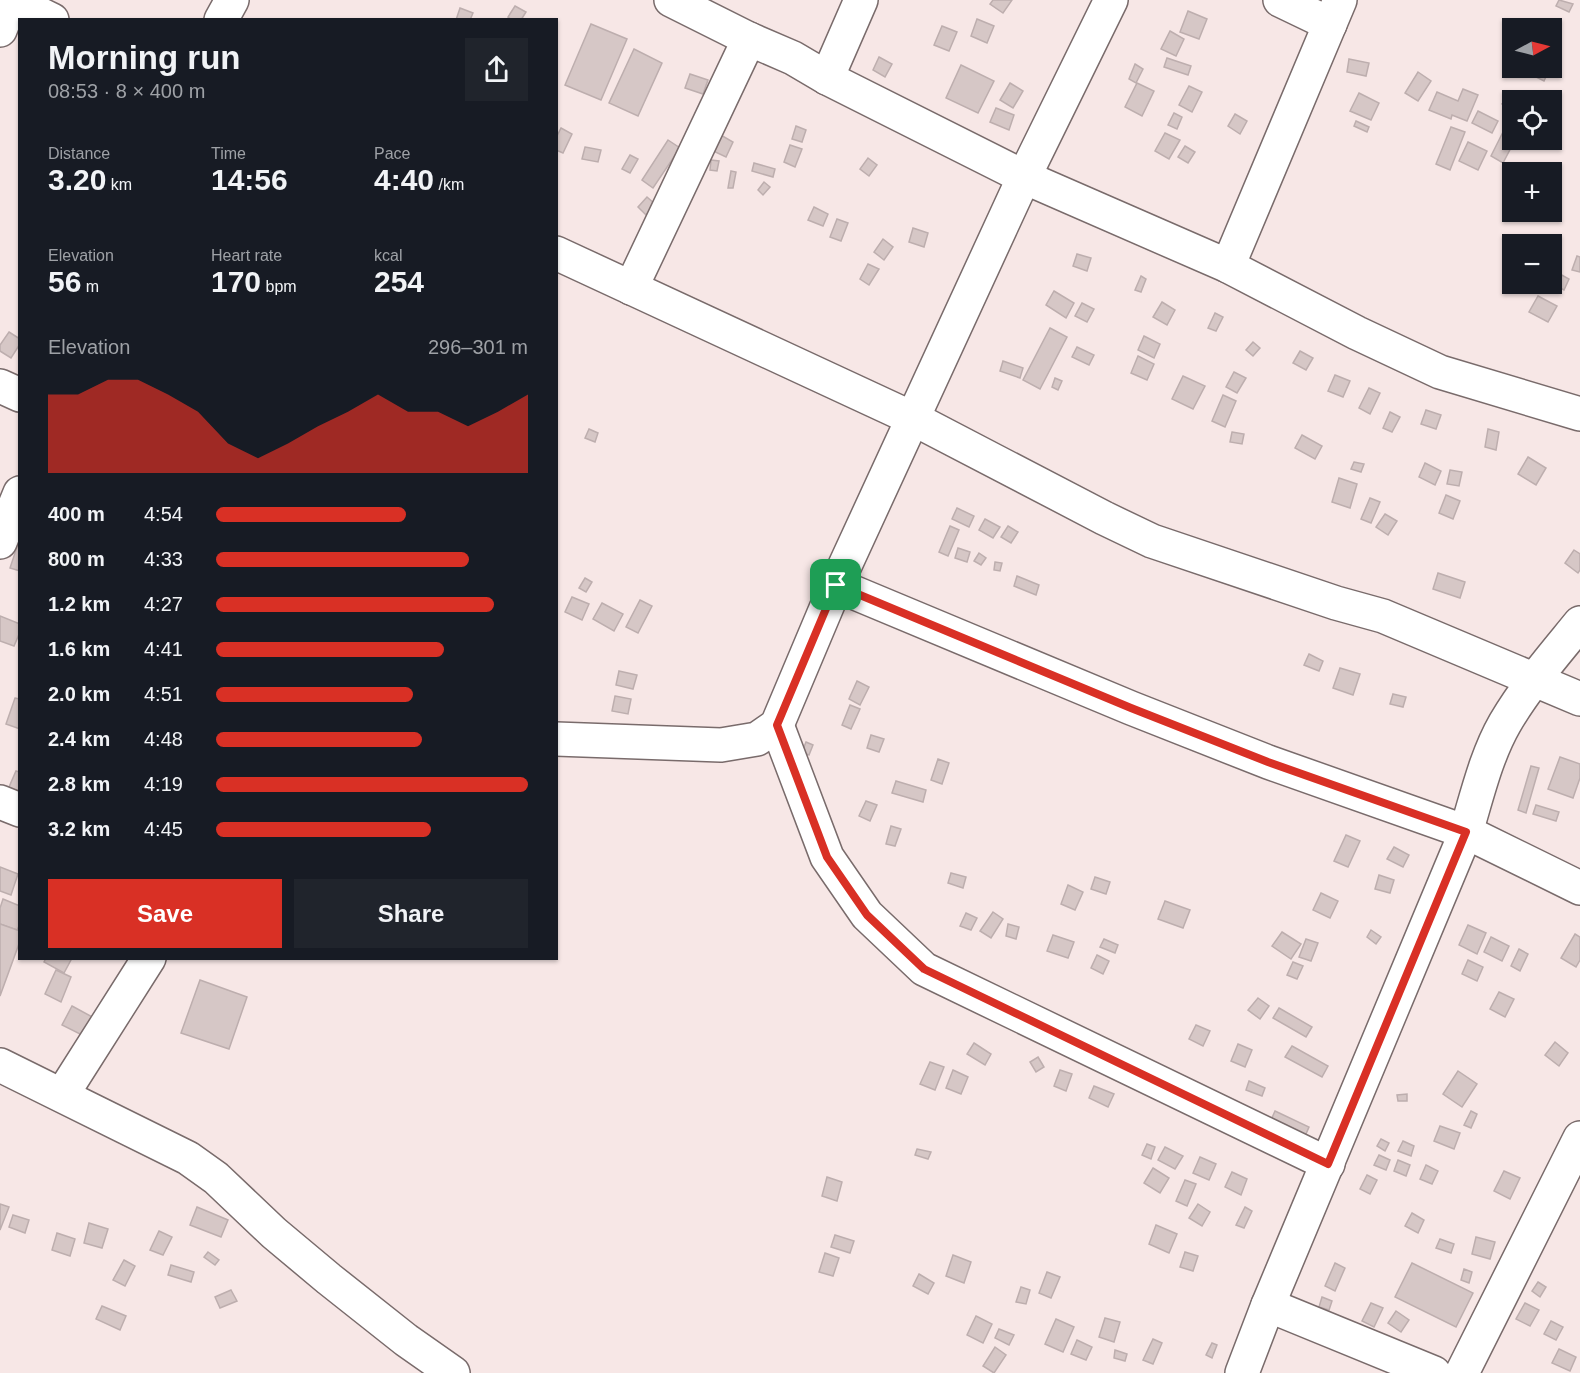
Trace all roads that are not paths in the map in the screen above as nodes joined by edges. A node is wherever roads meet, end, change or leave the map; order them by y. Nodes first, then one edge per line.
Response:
1 (12, 0) edge
2 (232, 0) edge
3 (671, 0) edge
4 (861, 0) edge
5 (1111, 0) edge
6 (1280, 0) edge
7 (1335, 12) edge
8 (48, 18) edge
9 (222, 18) edge
10 (0, 30) edge
11 (749, 39) junction
12 (827, 78) junction
13 (1024, 177) junction
14 (558, 255) edge
15 (1228, 266) junction
16 (631, 288) junction
17 (0, 386) edge
18 (18, 394) edge
19 (1580, 414) edge
20 (914, 418) junction
21 (18, 503) edge
22 (0, 542) edge
23 (836, 585) junction
24 (1580, 623) edge
25 (1534, 679) junction
26 (1580, 699) edge
27 (777, 725) junction
28 (558, 739) edge
29 (0, 802) edge
30 (18, 809) edge
31 (1466, 832) junction
32 (1580, 888) edge
33 (148, 960) edge
34 (0, 1065) edge
35 (63, 1095) junction
36 (1580, 1138) edge
37 (1328, 1164) junction
38 (1268, 1305) junction
39 (453, 1373) edge
40 (1242, 1373) edge
41 (1434, 1373) edge
42 (1462, 1373) edge

1 - 8 street
1 - 10 street
2 - 9 street
3 - 11 street
4 - 12 street
5 - 13 street
6 - 7 street
7 - 15 street
11 - 12 street
11 - 16 street
12 - 13 street
13 - 15 street
13 - 20 street
14 - 16 street
15 - 19 street
16 - 20 street
17 - 18 street
20 - 23 street
20 - 25 street
21 - 22 street
23 - 27 street
23 - 31 street
24 - 25 street
25 - 26 street
25 - 31 street
27 - 28 street
27 - 37 street
29 - 30 street
31 - 32 street
31 - 37 street
33 - 35 street
34 - 35 street
35 - 39 street
36 - 42 street
37 - 38 street
38 - 40 street
38 - 41 street

